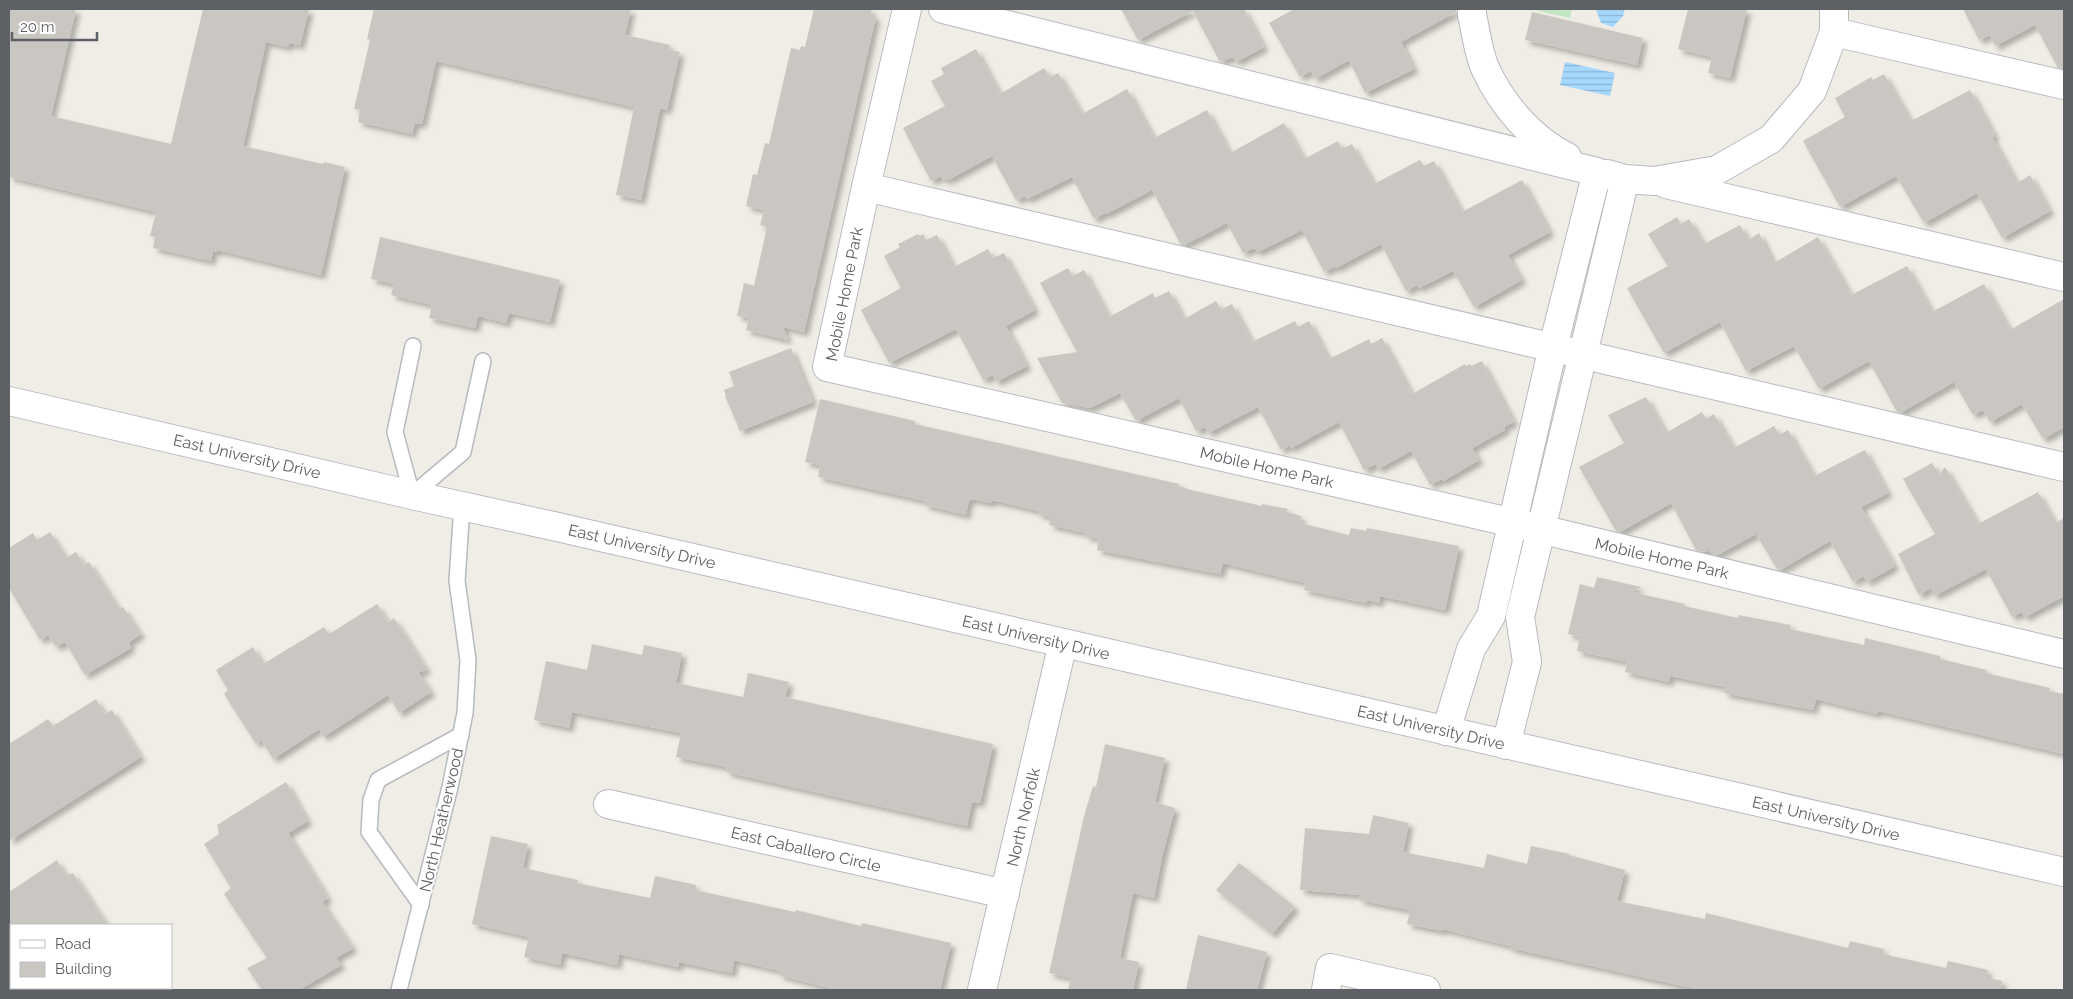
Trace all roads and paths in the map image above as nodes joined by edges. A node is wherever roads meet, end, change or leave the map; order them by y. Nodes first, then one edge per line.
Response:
1 (907, 9) edge
2 (943, 9) edge
3 (1472, 9) edge
4 (1834, 20) edge
5 (2064, 85) edge
6 (1597, 172) junction
7 (1625, 179) junction
8 (1654, 181) junction
9 (866, 187) junction
10 (2064, 277) edge
11 (413, 346) dead end
12 (1553, 347) junction
13 (1582, 354) junction
14 (483, 361) dead end
15 (9, 401) edge
16 (2064, 467) edge
17 (412, 495) junction
18 (462, 505) junction
19 (1513, 523) junction
20 (1540, 529) junction
21 (1062, 643) junction
22 (2064, 654) edge
23 (1446, 731) junction
24 (460, 735) junction
25 (1506, 745) junction
26 (608, 804) dead end
27 (2064, 872) edge
28 (1005, 894) junction
29 (421, 904) junction
30 (1328, 979) edge
31 (399, 990) edge
32 (982, 990) edge
33 (1426, 990) edge

1 - 9 street, Mobile Home Park
2 - 6 street
3 - 6 street
4 - 5 street
4 - 8 street
6 - 7 street
6 - 12 street
7 - 8 street
7 - 13 street
8 - 10 street
9 - 12 street
9 - 19 street, Mobile Home Park
11 - 17 lane
12 - 13 street
12 - 19 street
13 - 16 street
13 - 20 street
14 - 17 lane
15 - 17 street, East University Drive
17 - 18 street, East University Drive
18 - 21 street, East University Drive
18 - 24 lane, North Heatherwood
19 - 20 street, Mobile Home Park
19 - 23 street
20 - 22 street, Mobile Home Park
20 - 25 street
21 - 23 street, East University Drive
21 - 28 street, North Norfolk
23 - 25 street, East University Drive
24 - 29 lane, North Heatherwood
24 - 29 lane, North Heatherwood
25 - 27 street, East University Drive
26 - 28 street, East Caballero Circle
28 - 32 street, North Norfolk
29 - 31 lane, North Heatherwood
30 - 33 street

